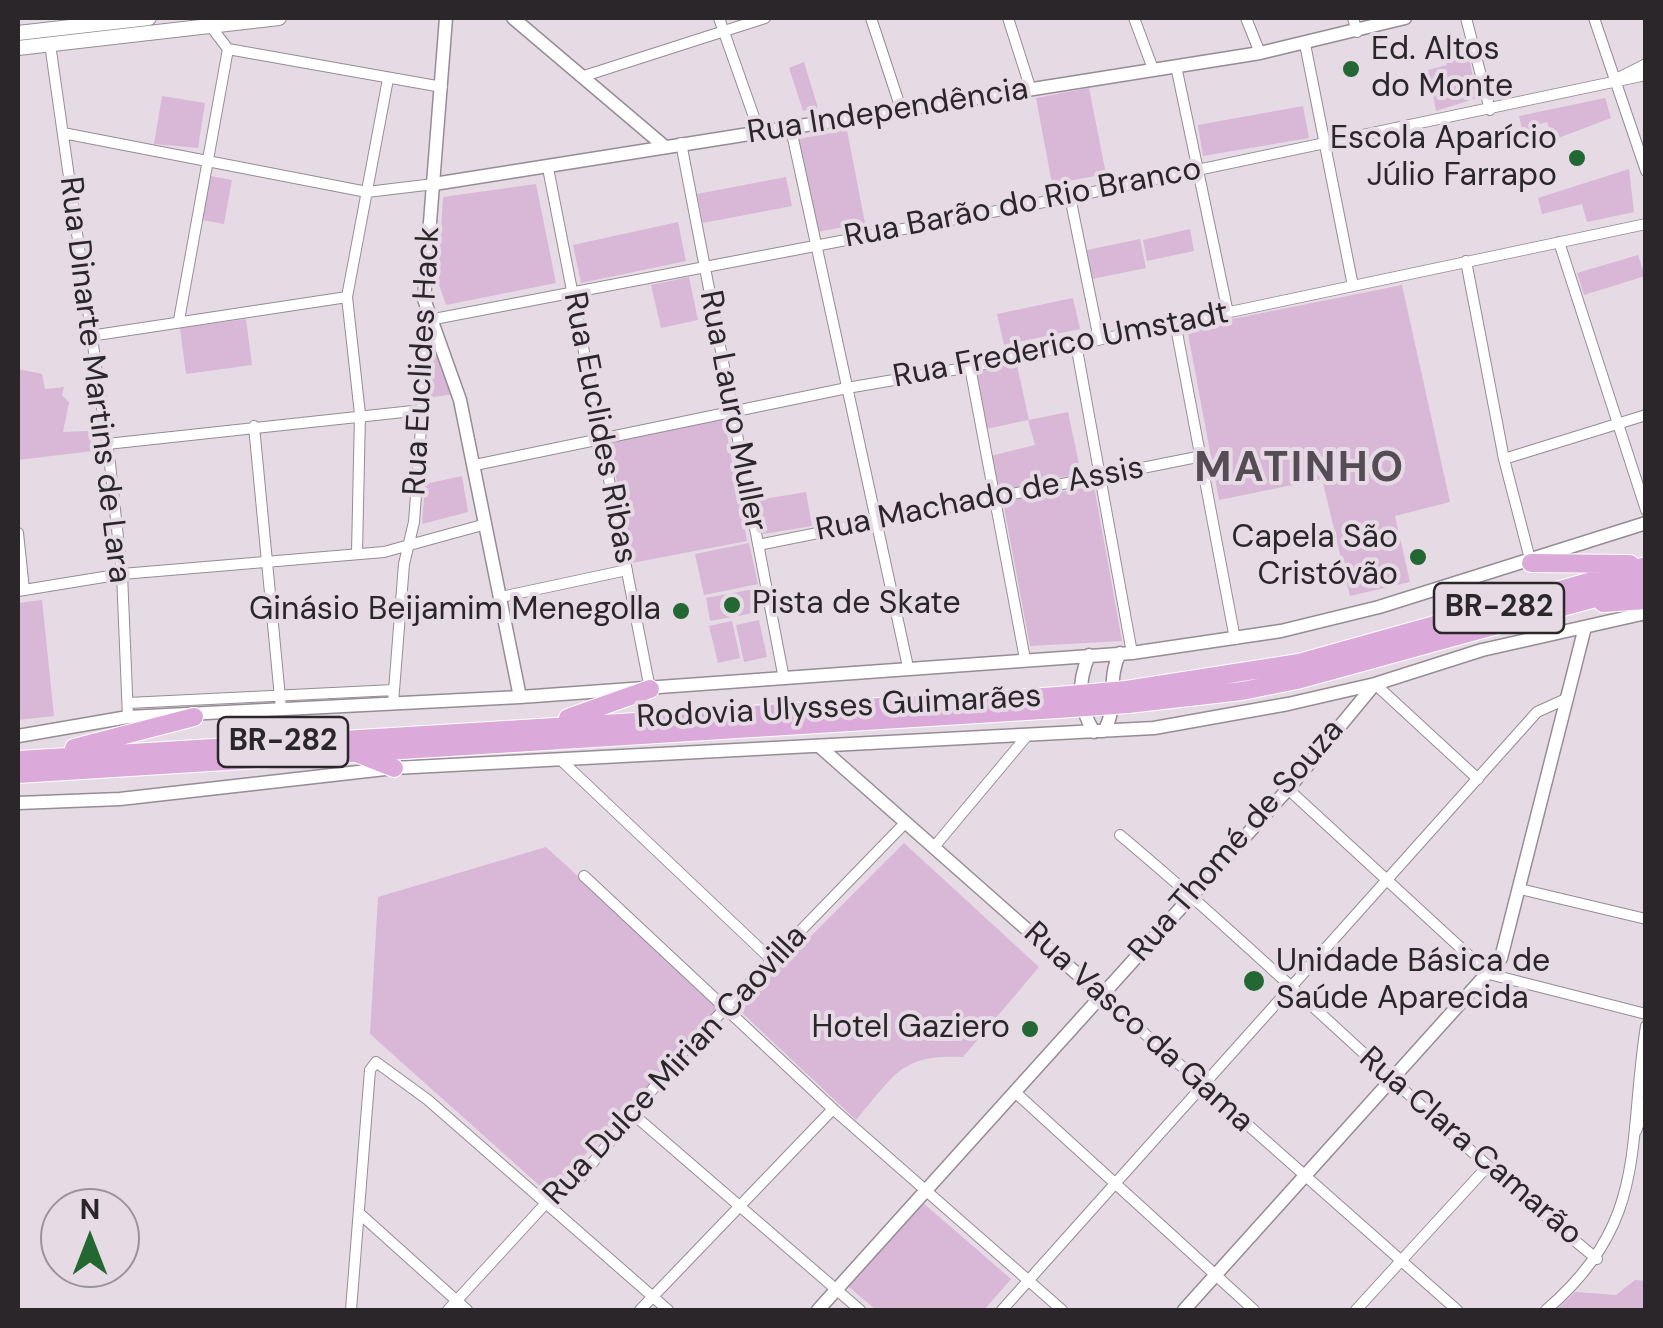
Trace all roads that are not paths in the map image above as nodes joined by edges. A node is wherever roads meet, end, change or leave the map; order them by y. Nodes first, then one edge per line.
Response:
1 (279, 18) edge
2 (446, 18) edge
3 (513, 18) edge
4 (719, 18) edge
5 (765, 18) edge
6 (870, 18) edge
7 (1008, 18) edge
8 (1134, 18) edge
9 (1246, 18) edge
10 (1352, 18) edge
11 (1405, 18) edge
12 (1466, 18) edge
13 (1594, 18) edge
14 (152, 22) edge
15 (212, 28) junction
16 (724, 31) junction
17 (18, 32) edge
18 (1357, 32) junction
19 (50, 44) junction
20 (1305, 44) junction
21 (18, 48) edge
22 (228, 49) junction
23 (1260, 53) junction
24 (1646, 64) edge
25 (1176, 66) junction
26 (1153, 69) junction
27 (1646, 75) edge
28 (581, 77) junction
29 (388, 78) junction
30 (1616, 80) junction
31 (442, 88) junction
32 (1031, 90) junction
33 (901, 108) junction
34 (1490, 110) junction
35 (791, 129) junction
36 (63, 133) junction
37 (760, 134) junction
38 (681, 143) junction
39 (1324, 143) junction
40 (664, 146) junction
41 (206, 163) junction
42 (548, 168) junction
43 (1198, 168) junction
44 (1646, 171) edge
45 (434, 184) junction
46 (367, 192) junction
47 (1070, 197) junction
48 (1646, 224) edge
49 (1558, 242) junction
50 (816, 245) junction
51 (1466, 262) junction
52 (704, 268) junction
53 (1353, 286) junction
54 (573, 294) junction
55 (347, 297) junction
56 (1228, 313) junction
57 (179, 320) junction
58 (429, 320) junction
59 (1176, 322) junction
60 (90, 336) junction
61 (1099, 339) junction
62 (1076, 344) junction
63 (970, 367) junction
64 (847, 388) junction
65 (422, 410) junction
66 (732, 411) junction
67 (360, 414) junction
68 (1646, 415) edge
69 (1617, 424) junction
70 (254, 426) junction
71 (601, 438) junction
72 (107, 444) junction
73 (1202, 456) junction
74 (1504, 459) junction
75 (476, 465) junction
76 (1098, 478) junction
77 (995, 498) junction
78 (1646, 510) edge
79 (877, 519) junction
80 (1646, 523) edge
81 (486, 524) junction
82 (18, 533) edge
83 (406, 545) junction
84 (758, 545) junction
85 (357, 554) junction
86 (270, 562) junction
87 (1531, 563) junction
88 (1646, 565) edge
89 (627, 570) junction
90 (122, 574) junction
91 (1646, 584) edge
92 (21, 590) edge
93 (502, 597) junction
94 (1646, 600) edge
95 (1558, 606) junction
96 (1646, 613) edge
97 (1585, 627) junction
98 (1236, 639) junction
99 (1126, 653) junction
100 (1094, 655) junction
101 (1062, 657) junction
102 (1025, 658) junction
103 (908, 667) junction
104 (1111, 670) junction
105 (1080, 677) junction
106 (784, 679) junction
107 (1375, 684) junction
108 (650, 689) junction
109 (393, 697) junction
110 (520, 697) junction
111 (1127, 697) junction
112 (1568, 698) junction
113 (281, 702) junction
114 (1058, 702) junction
115 (128, 710) junction
116 (1082, 712) junction
117 (1112, 716) junction
118 (194, 717) junction
119 (549, 725) junction
120 (1127, 730) junction
121 (1099, 732) junction
122 (1069, 734) junction
123 (18, 736) edge
124 (1026, 737) junction
125 (819, 746) junction
126 (350, 750) junction
127 (25, 760) edge
128 (563, 762) junction
129 (394, 768) junction
130 (18, 774) edge
131 (1478, 778) junction
132 (1288, 789) junction
133 (18, 803) edge
134 (905, 823) junction
135 (1120, 836) dead end
136 (934, 848) junction
137 (584, 876) dead end
138 (1386, 879) junction
139 (1520, 888) junction
140 (1191, 895) junction
141 (1646, 919) edge
142 (774, 962) junction
143 (1489, 974) junction
144 (1293, 988) junction
145 (1101, 995) junction
146 (728, 1008) junction
147 (1646, 1014) edge
148 (1646, 1026) edge
149 (1390, 1079) junction
150 (1203, 1087) junction
151 (1016, 1093) junction
152 (1646, 1102) edge
153 (833, 1109) junction
154 (634, 1115) junction
155 (1641, 1132) edge
156 (1486, 1168) junction
157 (1305, 1176) junction
158 (1114, 1184) junction
159 (924, 1190) junction
160 (548, 1202) junction
161 (741, 1206) junction
162 (359, 1213) junction
163 (1400, 1259) junction
164 (1597, 1259) junction
165 (1216, 1275) junction
166 (1028, 1280) junction
167 (836, 1290) junction
168 (653, 1296) junction
169 (452, 1306) edge
170 (350, 1310) edge
171 (467, 1310) edge
172 (640, 1310) edge
173 (668, 1310) edge
174 (818, 1310) edge
175 (860, 1310) edge
176 (1002, 1310) edge
177 (1062, 1310) edge
178 (1184, 1310) edge
179 (1254, 1310) edge
180 (1356, 1310) edge
181 (1457, 1310) edge
182 (1546, 1310) edge

1 - 15 main road
2 - 31 street, Rua Euclides Hack
3 - 28 street
4 - 16 street
5 - 16 street
6 - 33 street
7 - 32 street
8 - 26 street
9 - 23 street
10 - 18 street
11 - 18 street, Rua Independência
12 - 34 street
13 - 30 street
14 - 15 main road
14 - 17 main road
14 - 19 main road
15 - 22 street
16 - 28 street
16 - 37 street
18 - 20 street, Rua Independência
19 - 21 main road
19 - 36 street, Rua Dinarte Martins de Lara
20 - 23 street, Rua Independência
20 - 39 street
22 - 29 street
22 - 41 street
23 - 25 street, Rua Independência
24 - 30 street, Rua Barão do Rio Branco
25 - 26 street, Rua Independência
25 - 43 street
26 - 32 street, Rua Independência
27 - 30 street, Rua Barão do Rio Branco
28 - 40 street
29 - 31 street
29 - 46 street
30 - 34 street, Rua Barão do Rio Branco
30 - 44 street
31 - 45 street, Rua Euclides Hack
32 - 33 street, Rua Independência
33 - 35 street, Rua Independência
34 - 39 street, Rua Barão do Rio Branco
35 - 37 street, Rua Independência
35 - 50 street
36 - 41 street, Rua Independência
36 - 60 street, Rua Dinarte Martins de Lara
37 - 38 street, Rua Independência
38 - 40 street, Rua Independência
38 - 52 street, Rua Lauro Muller
39 - 43 street, Rua Barão do Rio Branco
39 - 53 street
40 - 42 street, Rua Independência
41 - 46 street, Rua Independência
41 - 57 street
42 - 45 street, Rua Independência
42 - 54 street, Rua Euclides Ribas
43 - 47 street, Rua Barão do Rio Branco
43 - 56 street
45 - 46 street, Rua Independência
45 - 58 street, Rua Euclides Hack
46 - 55 street
47 - 50 street, Rua Barão do Rio Branco
47 - 61 street
48 - 49 street, Rua Frederico Umstadt
49 - 51 street, Rua Frederico Umstadt
49 - 69 street
50 - 52 street, Rua Barão do Rio Branco
50 - 64 street
51 - 53 street, Rua Frederico Umstadt
51 - 74 street
52 - 54 street, Rua Barão do Rio Branco
52 - 66 street, Rua Lauro Muller
53 - 56 street, Rua Frederico Umstadt
54 - 58 street, Rua Barão do Rio Branco
54 - 71 street, Rua Euclides Ribas
55 - 57 street
55 - 67 street
56 - 59 street, Rua Frederico Umstadt
57 - 60 street
58 - 65 street, Rua Euclides Hack
58 - 75 street
59 - 61 street, Rua Frederico Umstadt
59 - 73 street
60 - 72 street, Rua Dinarte Martins de Lara
61 - 62 street, Rua Frederico Umstadt
62 - 63 street, Rua Frederico Umstadt
62 - 76 street
63 - 64 street, Rua Frederico Umstadt
63 - 77 street
64 - 66 street, Rua Frederico Umstadt
64 - 79 street
65 - 67 street
65 - 83 street, Rua Euclides Hack
66 - 71 street, Rua Frederico Umstadt
66 - 84 street, Rua Lauro Muller
67 - 70 street
67 - 85 street
68 - 69 street
69 - 74 street
69 - 78 street
70 - 72 street
70 - 86 street
71 - 75 street, Rua Frederico Umstadt
71 - 89 street, Rua Euclides Ribas
72 - 90 street, Rua Dinarte Martins de Lara
73 - 76 street, Rua Machado de Assis
73 - 98 street
74 - 87 street
75 - 81 street
76 - 77 street, Rua Machado de Assis
76 - 99 street
77 - 79 street, Rua Machado de Assis
77 - 102 street
79 - 84 street, Rua Machado de Assis
79 - 103 street
80 - 87 street
81 - 83 street
81 - 93 street
82 - 92 street
83 - 85 street
83 - 109 street, Rua Euclides Hack
84 - 106 street, Rua Lauro Muller
85 - 86 street
86 - 90 street
86 - 113 street
87 - 88 highway
87 - 98 street
88 - 111 highway, Rodovia Ulysses Guimarães / BR-282
89 - 93 street
89 - 108 street, Rua Euclides Ribas
90 - 92 street
90 - 115 street, Rua Dinarte Martins de Lara
91 - 95 highway, Rodovia Ulysses Guimarães / BR-282
93 - 110 street
94 - 95 highway
95 - 111 highway, Rodovia Ulysses Guimarães / BR-282
96 - 97 street
97 - 107 street
97 - 112 street
98 - 99 street
99 - 100 street
99 - 104 street
100 - 101 street
100 - 104 street
100 - 105 street
101 - 102 street
101 - 105 street
102 - 103 street
103 - 106 street
104 - 117 street
105 - 116 street
106 - 108 street
107 - 120 street
107 - 131 street
107 - 132 street, Rua Thomé de Souza
108 - 110 street
108 - 119 highway
109 - 110 street
109 - 113 street
111 - 114 highway, Rodovia Ulysses Guimarães / BR-282, bridge
112 - 131 street
112 - 139 street
113 - 115 street
113 - 118 street
114 - 119 highway, Rodovia Ulysses Guimarães / BR-282
114 - 126 highway, Rodovia Ulysses Guimarães / BR-282
115 - 118 street
115 - 123 street
116 - 121 street
116 - 122 street
117 - 120 street
117 - 121 street
118 - 127 highway
119 - 127 highway, Rodovia Ulysses Guimarães / BR-282
120 - 121 street
121 - 122 street
122 - 124 street
124 - 125 street
124 - 136 street
125 - 128 street
125 - 134 street, Rua Vasco da Gama
126 - 129 highway
126 - 130 highway, Rodovia Ulysses Guimarães / BR-282
128 - 129 street
128 - 142 street
129 - 133 street
131 - 138 street
132 - 138 street
132 - 140 street, Rua Thomé de Souza
134 - 136 street, Rua Vasco da Gama
134 - 142 street, Rua Dulce Mirian Caovilla
135 - 140 street, Rua Clara Camarão
136 - 145 street, Rua Vasco da Gama
137 - 146 street
138 - 143 street
138 - 144 street
139 - 141 street
139 - 143 street
140 - 144 street, Rua Clara Camarão
140 - 145 street, Rua Thomé de Souza
142 - 146 street, Rua Dulce Mirian Caovilla
143 - 147 street
143 - 149 street
144 - 149 street, Rua Clara Camarão
144 - 150 street
145 - 150 street, Rua Vasco da Gama
145 - 151 street, Rua Thomé de Souza
146 - 153 street
146 - 154 street, Rua Dulce Mirian Caovilla
148 - 155 street
149 - 156 street, Rua Clara Camarão
149 - 157 street
150 - 157 street, Rua Vasco da Gama
150 - 158 street
151 - 158 street
151 - 159 street, Rua Thomé de Souza
152 - 155 street
153 - 159 street
153 - 161 street
154 - 160 street, Rua Dulce Mirian Caovilla
154 - 161 street
155 - 164 street
156 - 163 street
156 - 164 street, Rua Clara Camarão
157 - 163 street, Rua Vasco da Gama
157 - 165 street
158 - 165 street
158 - 166 street
159 - 166 street
159 - 167 street, Rua Thomé de Souza
160 - 162 street
160 - 168 street
160 - 169 street, Rua Dulce Mirian Caovilla
161 - 167 street
161 - 168 street
162 - 169 street
162 - 170 street
163 - 180 street
163 - 181 street, Rua Vasco da Gama
164 - 182 street
165 - 178 street
165 - 179 street
166 - 176 street
166 - 177 street
167 - 174 street, Rua Thomé de Souza
167 - 175 street
168 - 172 street
168 - 173 street
169 - 171 street

